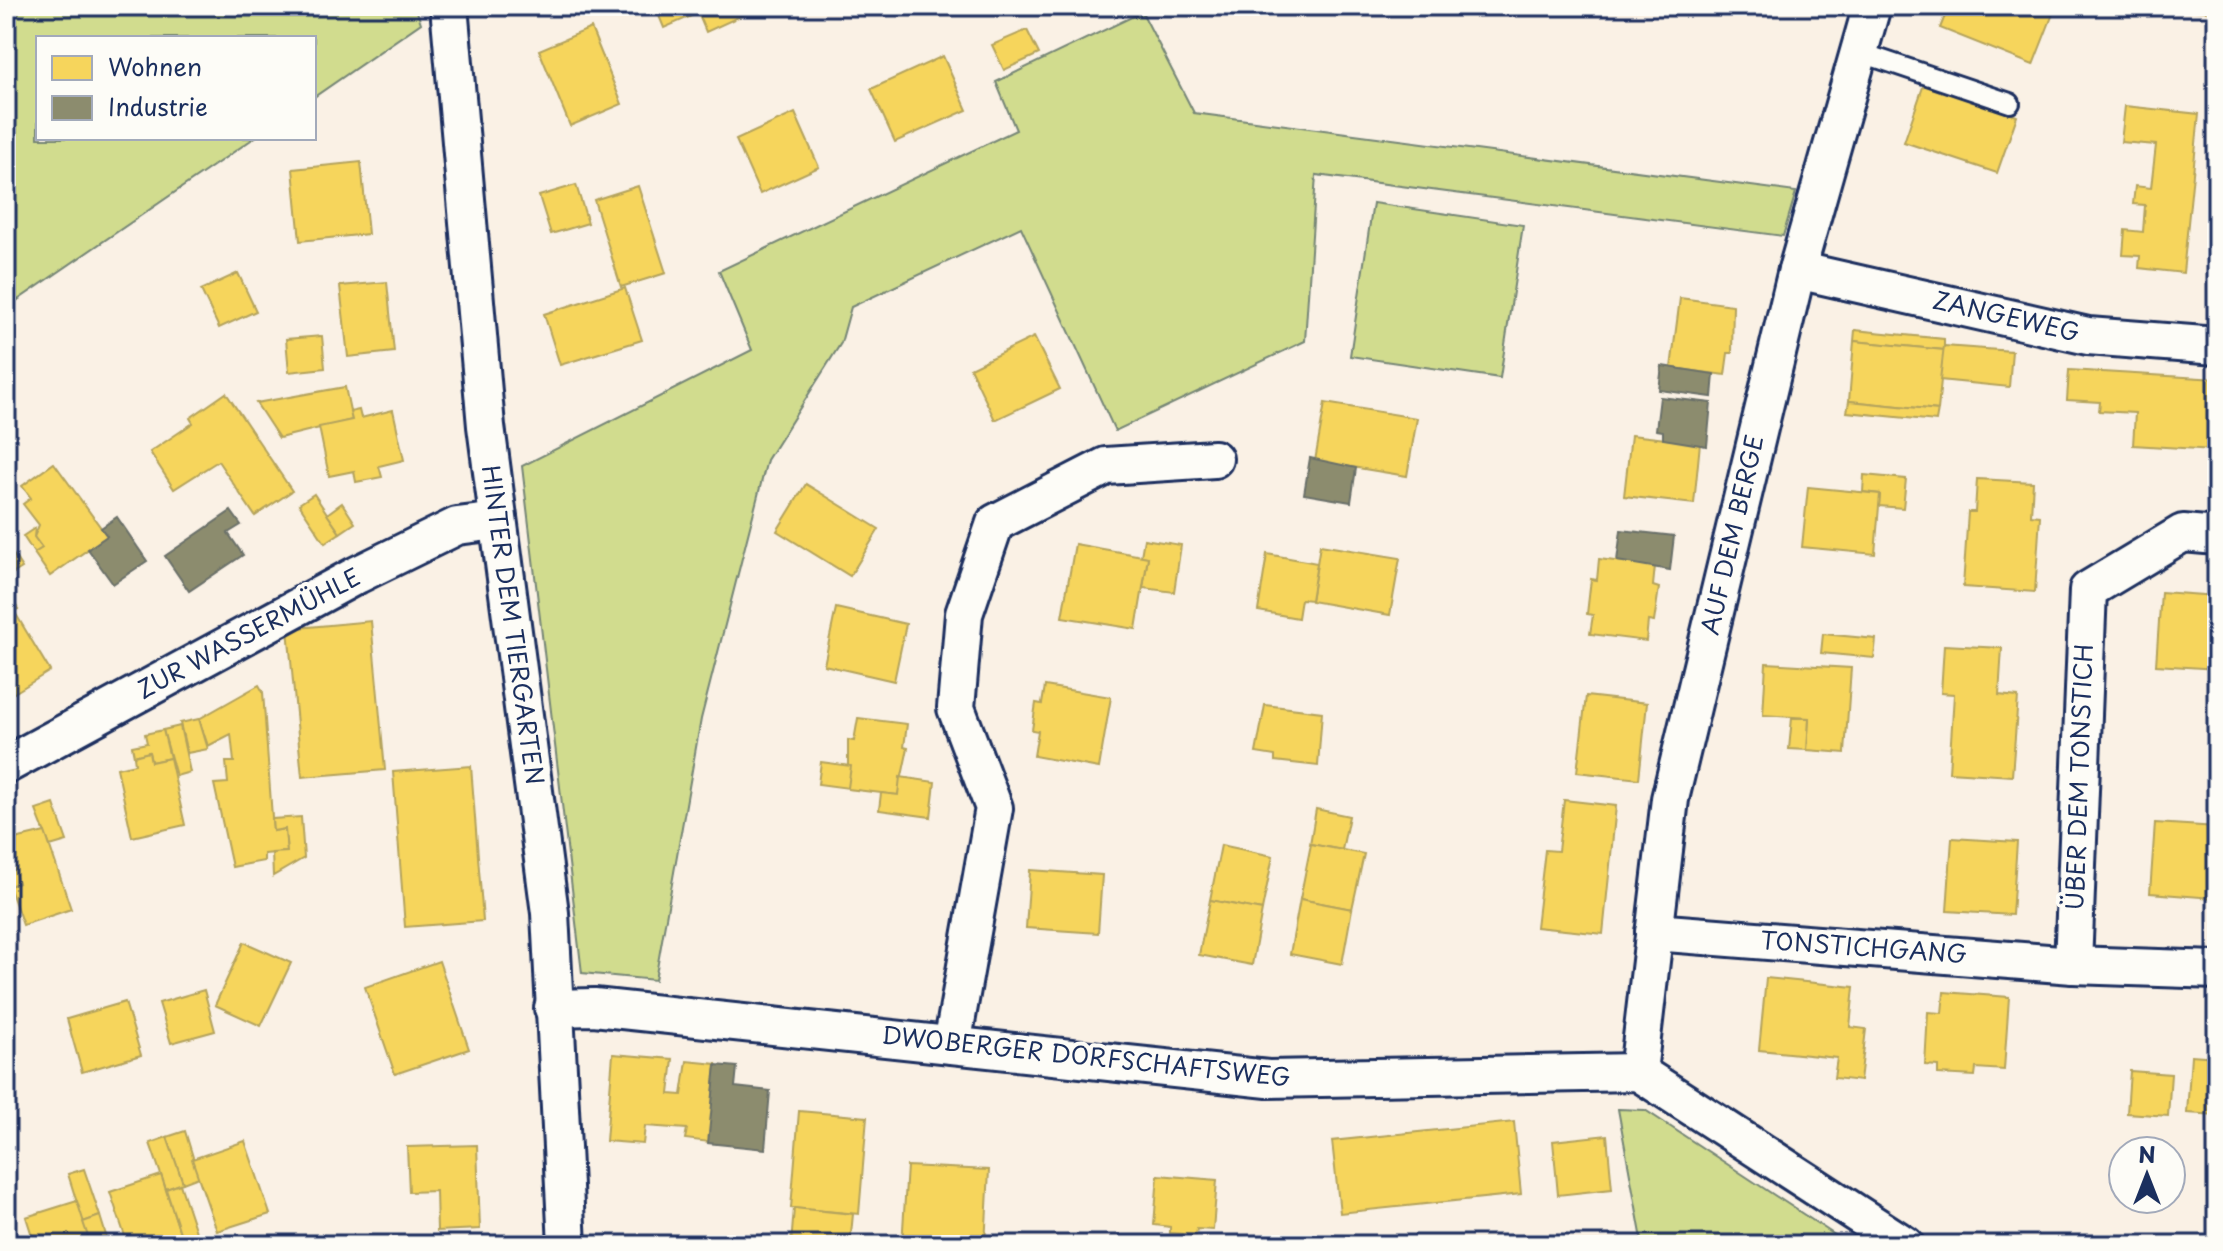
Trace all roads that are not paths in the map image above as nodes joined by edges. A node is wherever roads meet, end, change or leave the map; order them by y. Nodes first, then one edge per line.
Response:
1 (449, 6) edge
2 (1872, 6) edge
3 (1859, 52) junction
4 (2010, 103) dead end
5 (1797, 270) junction
6 (2217, 346) edge
7 (1214, 459) dead end
8 (498, 521) junction
9 (2217, 536) edge
10 (6, 765) edge
11 (1654, 932) junction
12 (2073, 965) junction
13 (2217, 970) edge
14 (553, 1008) junction
15 (952, 1045) junction
16 (1638, 1072) junction
17 (567, 1245) edge
18 (1905, 1245) edge

1 - 8 street, HINTER DEM TIERGARTEN
2 - 3 street, AUF DEM BERGE
3 - 4 lane
3 - 5 street, AUF DEM BERGE
5 - 6 street, ZANGEWEG
5 - 11 street, AUF DEM BERGE
7 - 15 street
8 - 10 street, ZUR WASSERMÜHLE
8 - 14 street, HINTER DEM TIERGARTEN
9 - 12 street, ÜBER DEM TONSTICH
11 - 12 street, TONSTICHGANG
11 - 16 street, AUF DEM BERGE
12 - 13 street
14 - 15 street, DWOBERGER DORFSCHAFTSWEG
14 - 17 street, HINTER DEM TIERGARTEN
15 - 16 street, DWOBERGER DORFSCHAFTSWEG
16 - 18 street

